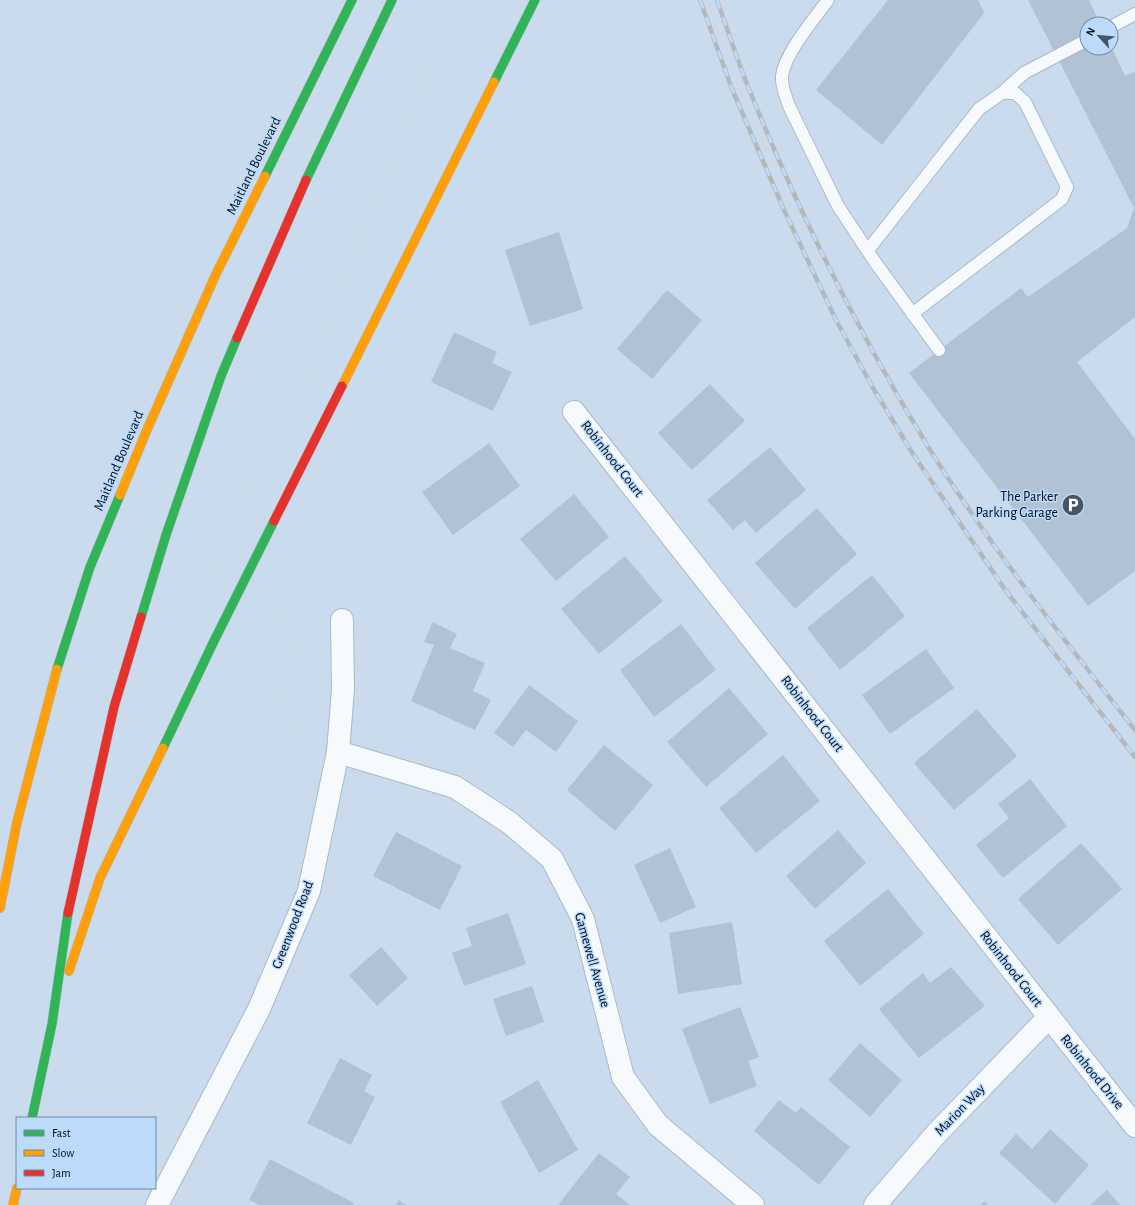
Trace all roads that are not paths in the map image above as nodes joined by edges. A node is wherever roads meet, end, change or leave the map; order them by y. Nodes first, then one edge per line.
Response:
1 (344, 0) edge
2 (352, 0) edge
3 (392, 0) edge
4 (535, 0) edge
5 (828, 0) edge
6 (1135, 14) edge
7 (1119, 23) edge
8 (1079, 44) edge
9 (328, 49) junction
10 (1002, 92) junction
11 (868, 250) junction
12 (912, 314) junction
13 (939, 350) dead end
14 (574, 412) dead end
15 (342, 620) dead end
16 (338, 752) junction
17 (0, 908) edge
18 (1049, 1017) junction
19 (52, 1024) junction
20 (32, 1117) edge
21 (1135, 1126) edge
22 (17, 1189) edge
23 (13, 1205) edge
24 (157, 1205) edge
25 (753, 1205) edge
26 (875, 1205) edge

1 - 9 main road
2 - 9 main road
3 - 19 main road
4 - 19 main road
5 - 11 lane
6 - 7 lane
8 - 10 lane
9 - 17 main road, Maitland Boulevard
10 - 11 lane
10 - 12 lane
11 - 12 lane
12 - 13 lane
14 - 18 street, Robinhood Court
15 - 16 street, Greenwood Road
16 - 24 street, Greenwood Road
16 - 25 street, Gamewell Avenue
18 - 21 street, Robinhood Drive
18 - 26 street, Marion Way
19 - 20 main road
22 - 23 main road

